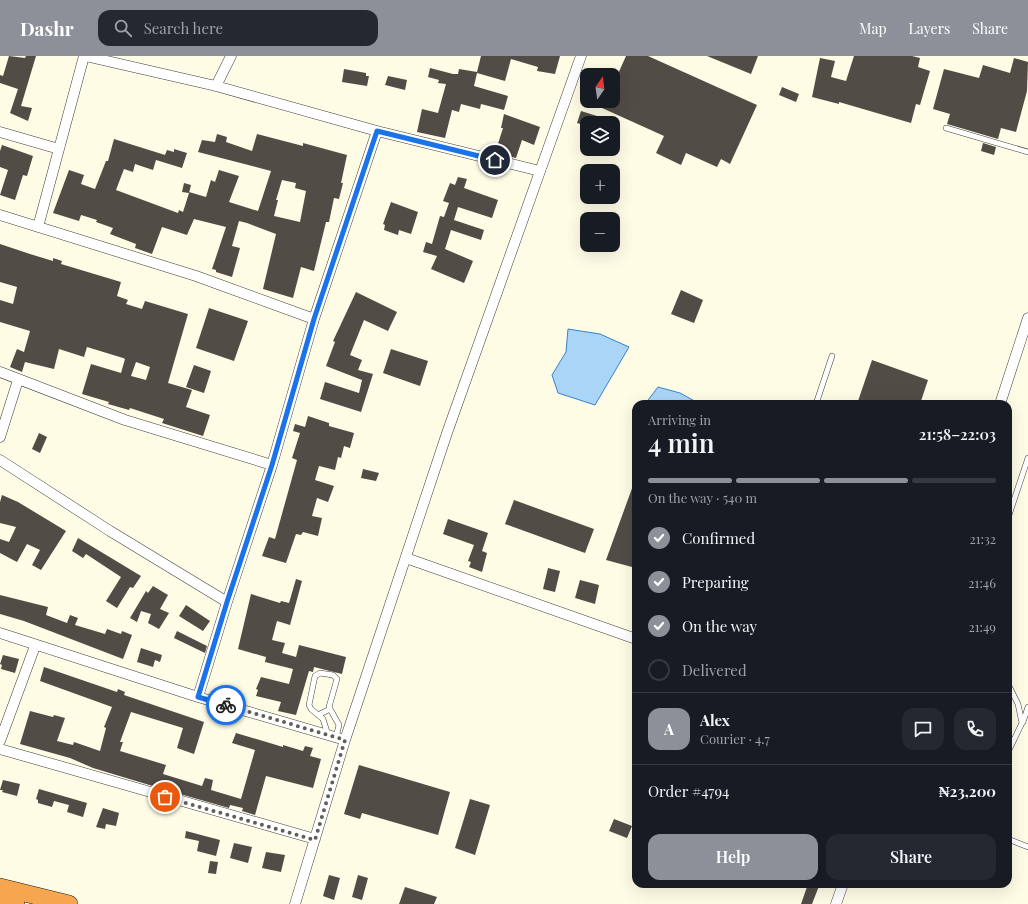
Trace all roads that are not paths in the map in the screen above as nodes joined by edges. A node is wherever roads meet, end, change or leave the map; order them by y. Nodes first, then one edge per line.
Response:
1 (85, 56) edge
2 (232, 56) edge
3 (581, 56) edge
4 (216, 86) junction
5 (946, 128) dead end
6 (377, 131) junction
7 (0, 132) edge
8 (59, 148) junction
9 (1028, 152) edge
10 (540, 170) junction
11 (0, 215) edge
12 (38, 227) junction
13 (1028, 318) edge
14 (314, 319) junction
15 (832, 356) dead end
16 (0, 372) edge
17 (18, 380) junction
18 (817, 400) edge
19 (1001, 400) edge
20 (0, 437) edge
21 (1028, 458) edge
22 (0, 460) edge
23 (272, 465) junction
24 (1012, 506) edge
25 (406, 558) junction
26 (227, 602) junction
27 (0, 633) edge
28 (632, 638) edge
29 (34, 646) junction
30 (1012, 692) edge
31 (198, 697) junction
32 (1028, 706) edge
33 (330, 709) junction
34 (318, 715) junction
35 (1022, 723) junction
36 (336, 737) junction
37 (0, 742) edge
38 (1012, 744) edge
39 (0, 749) edge
40 (315, 840) junction
41 (1012, 841) edge
42 (1028, 847) edge
43 (0, 887) edge
44 (842, 888) edge
45 (0, 900) edge
46 (16, 904) edge
47 (69, 904) edge
48 (295, 904) edge
49 (836, 904) edge

1 - 4 street
1 - 8 street
2 - 4 street
3 - 10 street
4 - 6 street
5 - 9 lane
6 - 10 street
6 - 14 street
7 - 8 street
8 - 12 street
10 - 25 street
11 - 12 street
12 - 14 street
13 - 19 street
14 - 23 street
15 - 18 lane
16 - 17 street
17 - 20 street
17 - 23 street
21 - 24 lane
22 - 26 street
23 - 26 street
25 - 28 street
25 - 36 street
26 - 31 street
27 - 29 street
29 - 31 street
29 - 37 street
30 - 35 lane
31 - 36 street
32 - 35 lane
33 - 34 lane
33 - 34 lane
33 - 36 lane
34 - 36 lane
35 - 38 lane
36 - 40 street
39 - 40 street
40 - 48 street
41 - 42 lane
43 - 47 highway
44 - 49 street
45 - 46 highway

